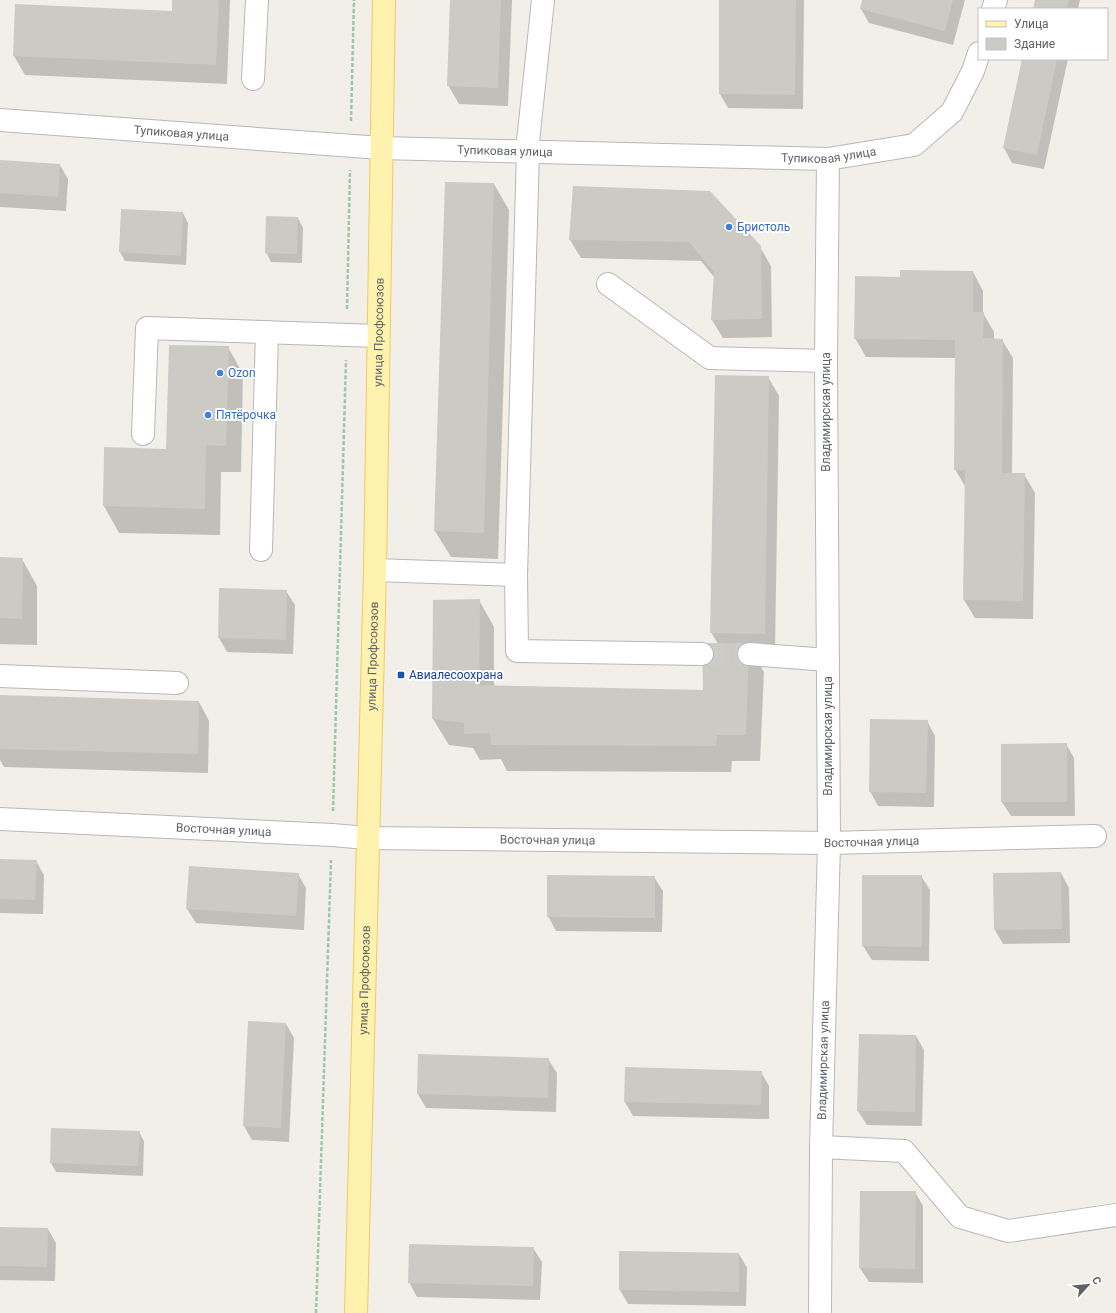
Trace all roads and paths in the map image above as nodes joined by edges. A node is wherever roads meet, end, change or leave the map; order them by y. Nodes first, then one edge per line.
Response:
1 (257, 0) edge
2 (354, 0) edge
3 (384, 0) edge
4 (543, 0) edge
5 (976, 62) edge
6 (253, 79) dead end
7 (0, 120) edge
8 (350, 146) junction
9 (381, 148) junction
10 (528, 151) junction
11 (828, 159) junction
12 (608, 284) dead end
13 (267, 332) junction
14 (346, 335) junction
15 (378, 336) junction
16 (826, 361) junction
17 (143, 434) dead end
18 (261, 550) dead end
19 (375, 570) junction
20 (516, 575) junction
21 (702, 654) tunnel mouth
22 (749, 654) tunnel mouth
23 (828, 660) junction
24 (0, 676) edge
25 (177, 683) dead end
26 (0, 819) edge
27 (332, 835) junction
28 (1095, 836) dead end
29 (367, 838) junction
30 (829, 843) junction
31 (821, 1147) junction
32 (1116, 1215) edge
33 (316, 1313) edge
34 (356, 1313) edge
35 (820, 1313) edge

1 - 6 street
2 - 8 path
3 - 9 main road, улица Профсоюзов
4 - 10 street
5 - 11 street, Тупиковая улица
7 - 8 street, Тупиковая улица
8 - 9 street, Тупиковая улица
8 - 14 path
9 - 10 street, Тупиковая улица
9 - 15 main road, улица Профсоюзов
10 - 11 street, Тупиковая улица
10 - 20 street
11 - 16 street, Владимирская улица
12 - 16 street
13 - 14 street
13 - 17 street
13 - 18 street
14 - 15 street
14 - 27 path
15 - 19 main road, улица Профсоюзов
16 - 23 street, Владимирская улица
19 - 20 street
19 - 29 main road, улица Профсоюзов
20 - 21 street
22 - 23 street
23 - 30 street, Владимирская улица
24 - 25 street
26 - 27 street, Восточная улица
27 - 29 street, Восточная улица
27 - 33 path
28 - 30 street, Восточная улица
29 - 30 street, Восточная улица
29 - 34 main road, улица Профсоюзов
30 - 31 street, Владимирская улица
31 - 32 street
31 - 35 street, Владимирская улица

